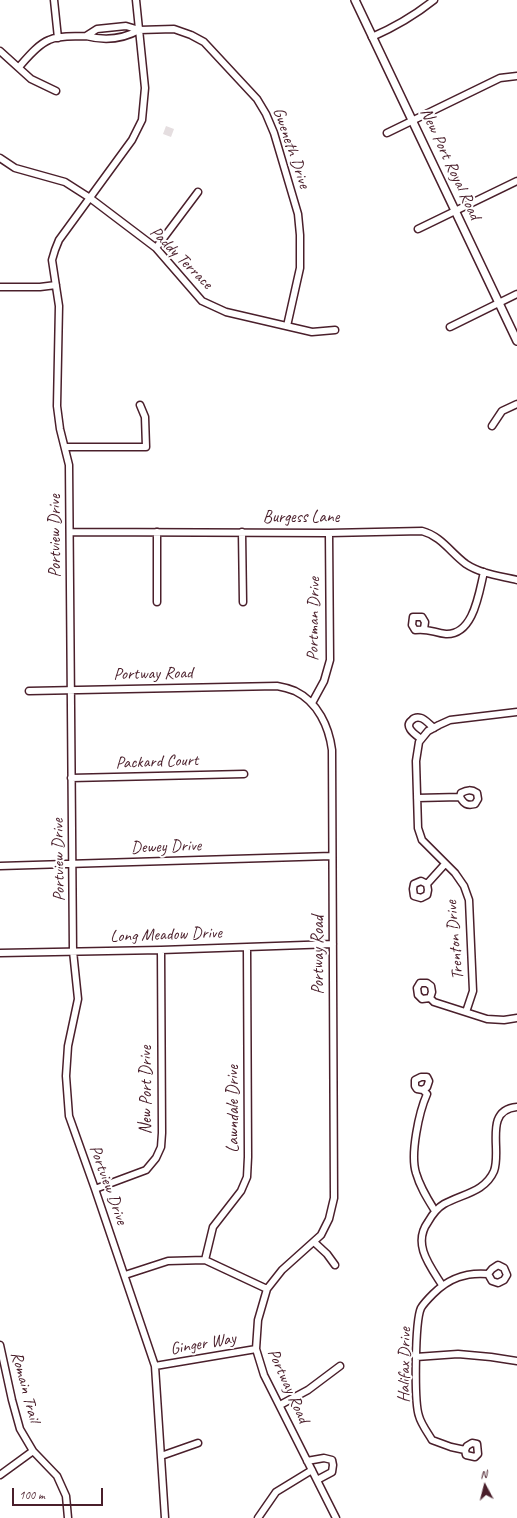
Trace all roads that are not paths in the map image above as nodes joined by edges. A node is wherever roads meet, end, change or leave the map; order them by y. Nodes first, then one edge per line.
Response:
1 (54, 0) edge
2 (136, 0) edge
3 (355, 0) edge
4 (434, 0) edge
5 (139, 30) junction
6 (86, 36) junction
7 (372, 37) junction
8 (58, 38) junction
9 (0, 51) edge
10 (18, 67) junction
11 (517, 76) edge
12 (56, 91) dead end
13 (412, 119) junction
14 (387, 133) dead end
15 (0, 158) edge
16 (517, 181) edge
17 (198, 192) dead end
18 (90, 198) junction
19 (455, 210) junction
20 (418, 229) dead end
21 (156, 248) junction
22 (56, 285) junction
23 (0, 287) edge
24 (517, 294) edge
25 (499, 303) junction
26 (288, 326) junction
27 (450, 327) dead end
28 (335, 330) dead end
29 (517, 341) edge
30 (517, 404) edge
31 (140, 405) dead end
32 (492, 426) dead end
33 (65, 447) junction
34 (71, 532) junction
35 (156, 532) junction
36 (242, 532) junction
37 (329, 533) junction
38 (484, 572) junction
39 (517, 580) edge
40 (158, 602) dead end
41 (243, 602) dead end
42 (424, 629) dead end
43 (70, 690) junction
44 (29, 691) dead end
45 (312, 703) junction
46 (517, 712) edge
47 (434, 728) junction
48 (421, 739) junction
49 (244, 774) dead end
50 (71, 778) junction
51 (460, 797) dead end
52 (417, 798) junction
53 (332, 856) junction
54 (73, 864) junction
55 (446, 864) junction
56 (0, 866) edge
57 (427, 884) dead end
58 (332, 944) junction
59 (247, 947) junction
60 (161, 950) junction
61 (73, 951) junction
62 (0, 953) edge
63 (430, 998) dead end
64 (466, 1012) junction
65 (517, 1018) edge
66 (423, 1090) dead end
67 (517, 1106) edge
68 (95, 1189) junction
69 (435, 1211) junction
70 (314, 1242) junction
71 (205, 1260) junction
72 (335, 1265) dead end
73 (488, 1274) dead end
74 (125, 1275) junction
75 (442, 1285) junction
76 (267, 1289) junction
77 (0, 1345) edge
78 (256, 1349) junction
79 (416, 1357) junction
80 (517, 1362) edge
81 (155, 1366) junction
82 (340, 1366) dead end
83 (3, 1374) edge
84 (280, 1405) junction
85 (198, 1443) dead end
86 (465, 1450) dead end
87 (33, 1451) junction
88 (161, 1456) junction
89 (308, 1460) junction
90 (312, 1470) junction
91 (0, 1475) edge
92 (317, 1480) junction
93 (68, 1518) edge
94 (165, 1518) edge
95 (258, 1518) edge
96 (336, 1518) edge

1 - 8 street
2 - 5 street, Portview Drive
3 - 7 street, New Port Royal Road
4 - 7 street
5 - 6 street
5 - 6 street
5 - 18 street, Portview Drive
5 - 26 street, Gweneth Drive
6 - 8 street
7 - 13 street, New Port Royal Road
8 - 10 street
9 - 10 street
10 - 12 street
11 - 13 street
13 - 14 street
13 - 19 street, New Port Royal Road
15 - 18 street, Paddy Terrace
16 - 19 street
17 - 21 street
18 - 21 street, Paddy Terrace
18 - 22 street, Portview Drive
19 - 20 street
19 - 25 street, New Port Royal Road
21 - 26 street, Paddy Terrace
22 - 23 street
22 - 33 street, Portview Drive
24 - 25 street
25 - 27 street
25 - 29 street, New Port Royal Road
26 - 28 street, Paddy Terrace
30 - 32 street
31 - 33 street
33 - 34 street, Portview Drive
34 - 35 street, Burgess Lane
34 - 43 street, Portview Drive
35 - 36 street, Burgess Lane
35 - 40 street
36 - 37 street, Burgess Lane
36 - 41 street
37 - 38 street, Burgess Lane
37 - 45 street, Portman Drive
38 - 39 street, Burgess Lane
38 - 42 street
43 - 44 street, Portway Road
43 - 45 street, Portway Road
43 - 50 street, Portview Drive
45 - 53 street, Portway Road
46 - 47 street
47 - 48 street
47 - 48 street
48 - 52 street, Trenton Drive
49 - 50 street, Packard Court
50 - 54 street, Portview Drive
51 - 52 street
52 - 55 street, Trenton Drive
53 - 54 street, Dewey Drive
53 - 58 street, Portway Road
54 - 56 street, Dewey Drive
54 - 61 street, Portview Drive
55 - 57 street
55 - 64 street, Trenton Drive
58 - 59 street, Long Meadow Drive
58 - 70 street, Portway Road
59 - 60 street, Long Meadow Drive
59 - 71 street, Lawndale Drive
60 - 61 street, Long Meadow Drive
60 - 68 street, New Port Drive
61 - 62 street, Long Meadow Drive
61 - 68 street, Portview Drive
63 - 64 street
64 - 65 street
66 - 69 street
67 - 69 street
68 - 74 street, Portview Drive
69 - 75 street
70 - 72 street
70 - 76 street, Portway Road
71 - 74 street
71 - 76 street
73 - 75 street, Halifax Drive
74 - 81 street, Portview Drive
75 - 79 street, Halifax Drive
76 - 78 street, Portway Road
77 - 83 street, Romain Trail
78 - 81 street, Ginger Way
78 - 84 street, Portway Road
79 - 80 street
79 - 86 street, Halifax Drive
81 - 88 street, Portview Drive
82 - 84 street
83 - 87 street, Romain Trail
84 - 89 street, Portway Road
85 - 88 street
87 - 91 street
87 - 93 street, Romain Trail
88 - 94 street, Portview Drive
89 - 90 street, Portway Road
89 - 92 street
90 - 92 street, Portway Road
90 - 95 street
92 - 96 street, Portway Road

